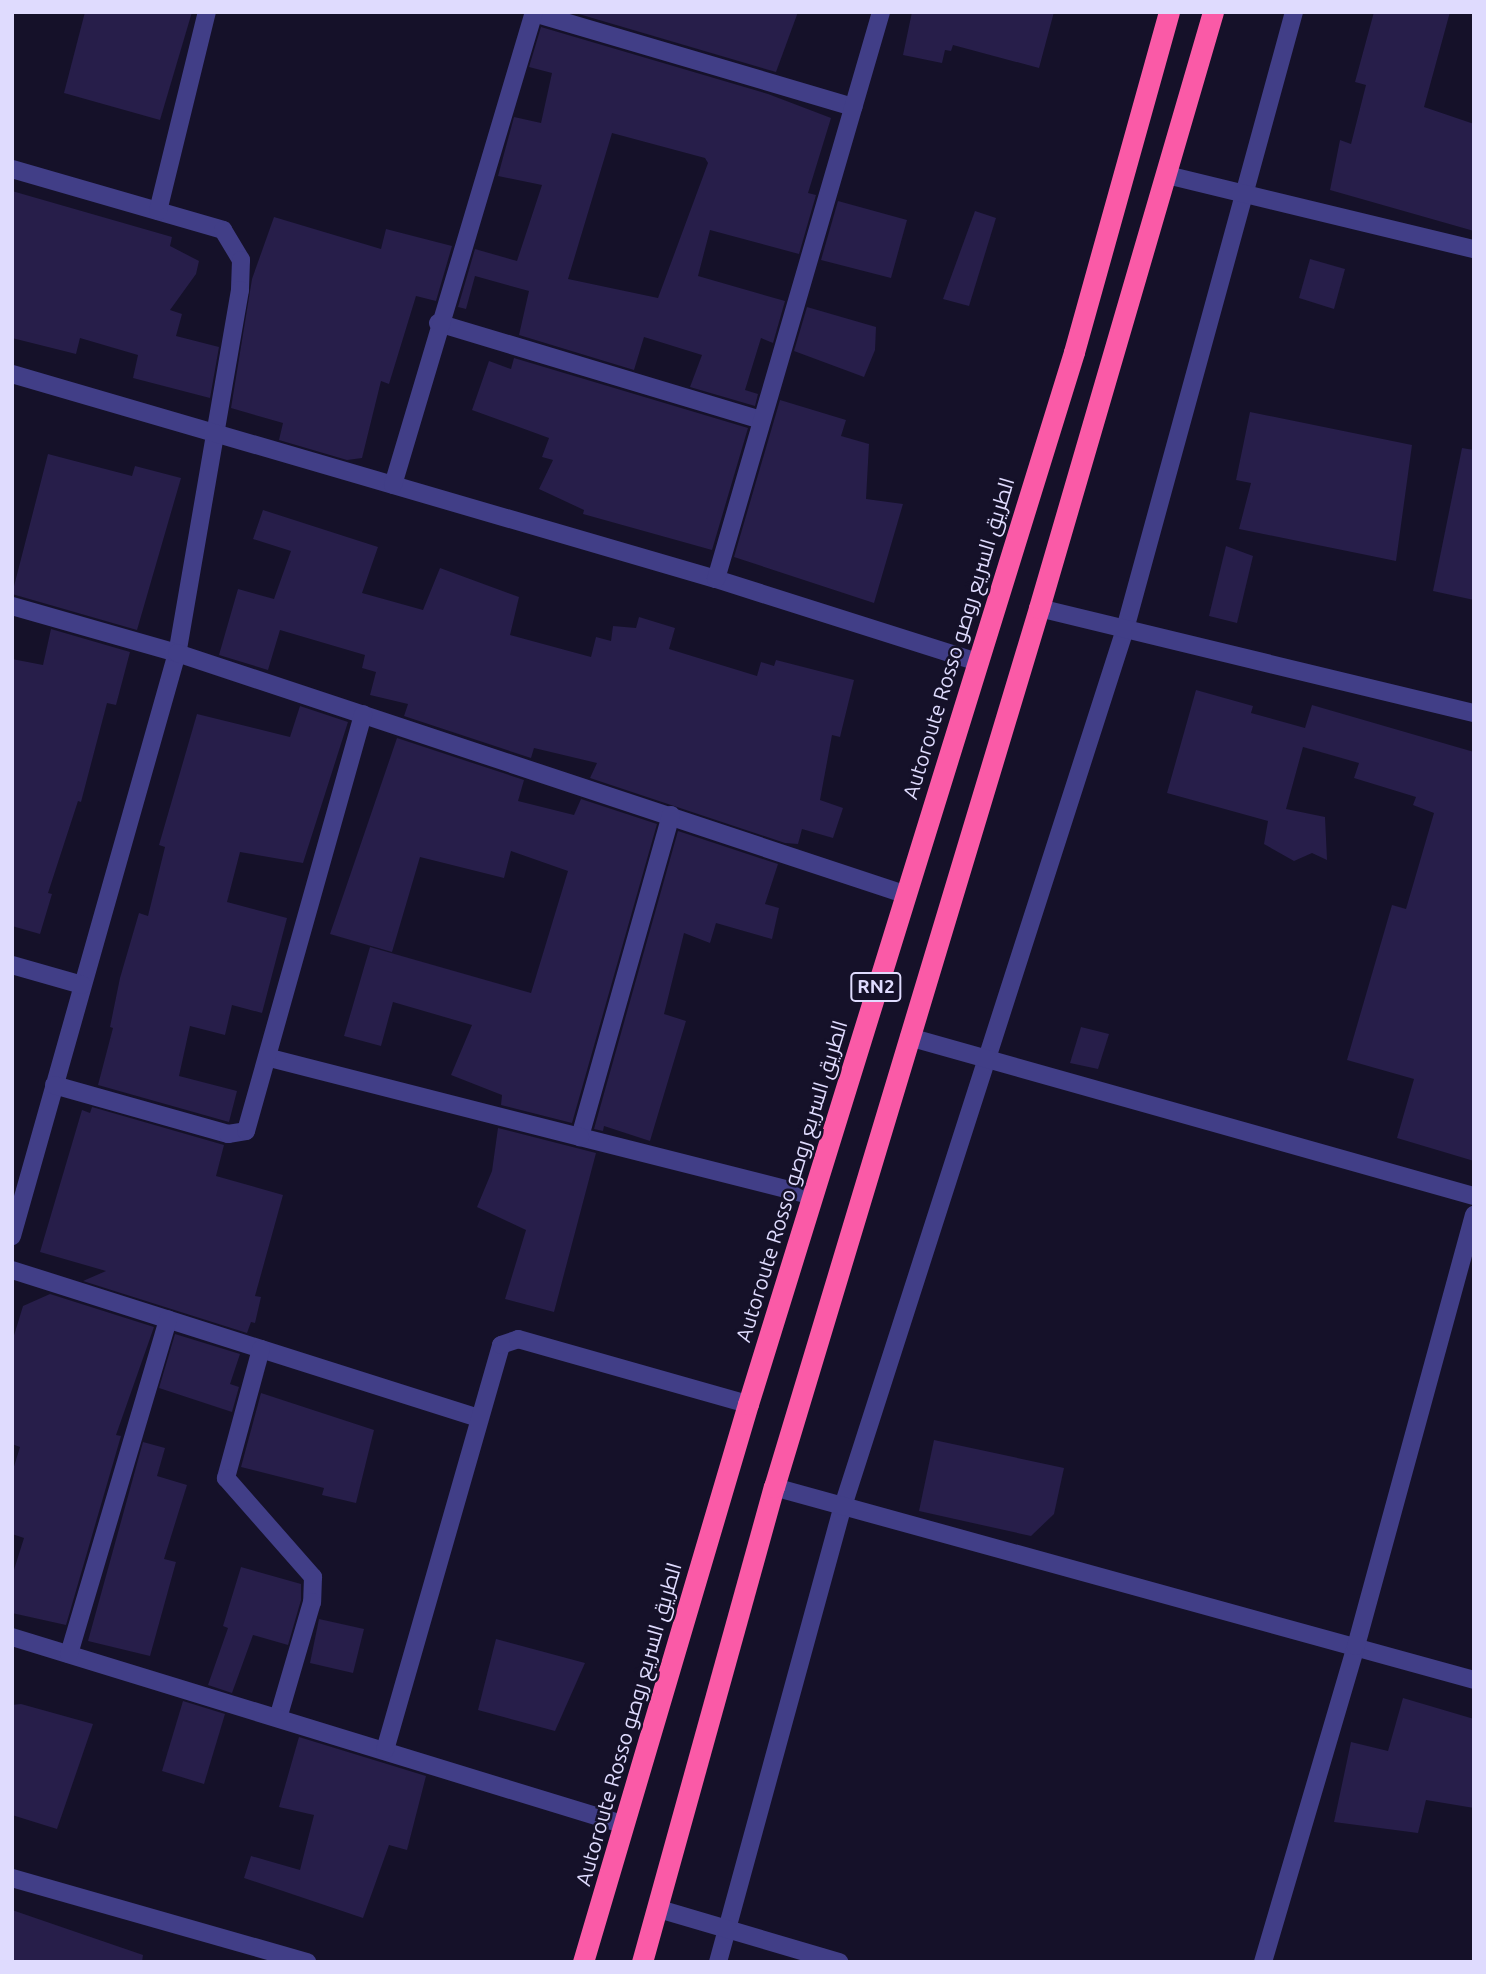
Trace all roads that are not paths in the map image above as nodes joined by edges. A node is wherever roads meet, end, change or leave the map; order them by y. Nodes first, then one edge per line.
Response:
1 (207, 12) edge
2 (881, 12) edge
3 (1169, 12) edge
4 (1213, 12) edge
5 (1294, 12) edge
6 (534, 13) edge
7 (853, 107) junction
8 (12, 169) edge
9 (1167, 175) junction
10 (1243, 193) junction
11 (158, 211) junction
12 (1474, 248) edge
13 (438, 323) junction
14 (12, 374) edge
15 (762, 420) junction
16 (212, 432) junction
17 (393, 485) junction
18 (716, 579) junction
19 (12, 606) edge
20 (1039, 608) junction
21 (1125, 629) junction
22 (177, 653) junction
23 (975, 661) junction
24 (1474, 713) edge
25 (363, 714) junction
26 (671, 814) junction
27 (904, 894) junction
28 (12, 965) edge
29 (82, 985) junction
30 (909, 1037) junction
31 (270, 1058) junction
32 (985, 1058) junction
33 (54, 1085) junction
34 (580, 1137) junction
35 (20, 1179) edge
36 (813, 1196) junction
37 (1474, 1196) edge
38 (1474, 1215) edge
39 (12, 1236) edge
40 (12, 1270) edge
41 (168, 1319) junction
42 (261, 1349) junction
43 (748, 1404) junction
44 (478, 1418) junction
45 (774, 1487) junction
46 (843, 1506) junction
47 (12, 1637) edge
48 (1356, 1646) junction
49 (69, 1654) junction
50 (1474, 1680) edge
51 (278, 1718) junction
52 (385, 1750) junction
53 (625, 1825) junction
54 (12, 1878) edge
55 (659, 1909) junction
56 (729, 1929) junction
57 (299, 1961) edge
58 (583, 1962) edge
59 (642, 1962) edge
60 (718, 1962) edge
61 (839, 1962) edge
62 (1263, 1962) edge

1 - 11 street
2 - 7 street
3 - 23 highway, Autoroute Rosso الطريق السريع روصو / RN2
4 - 9 highway, RN2
5 - 10 street
6 - 7 street
6 - 13 street
7 - 15 street
8 - 11 street
9 - 10 street
9 - 20 highway, RN2
10 - 12 street
10 - 21 street
11 - 16 street
13 - 15 street
13 - 17 street
14 - 16 street
15 - 18 street
16 - 17 street
16 - 22 street
17 - 18 street
18 - 23 street
19 - 22 street
20 - 21 street
20 - 30 highway, RN2
21 - 24 street
21 - 32 street
22 - 25 street
22 - 29 street
23 - 27 highway, Autoroute Rosso الطريق السريع روصو / RN2
25 - 26 street
25 - 31 street
26 - 27 street
26 - 34 street
27 - 36 highway, Autoroute Rosso الطريق السريع روصو / RN2
28 - 29 street
29 - 33 street
30 - 32 street
30 - 45 highway, RN2
31 - 33 street
31 - 34 street
32 - 37 street
32 - 46 street
33 - 35 street
34 - 36 street
35 - 39 street
36 - 43 highway, Autoroute Rosso الطريق السريع روصو / RN2
38 - 48 street
40 - 41 street
41 - 42 street
41 - 49 street
42 - 44 street
42 - 51 street
43 - 44 street
43 - 53 highway, Autoroute Rosso الطريق السريع روصو / RN2
44 - 52 street
45 - 46 street
45 - 55 highway, RN2
46 - 48 street
46 - 56 street
47 - 49 street
48 - 50 street
48 - 62 street
49 - 51 street
51 - 52 street
52 - 53 street
53 - 58 highway, Autoroute Rosso الطريق السريع روصو / RN2
54 - 57 street
55 - 56 street
55 - 59 highway, RN2
56 - 60 street
56 - 61 street

